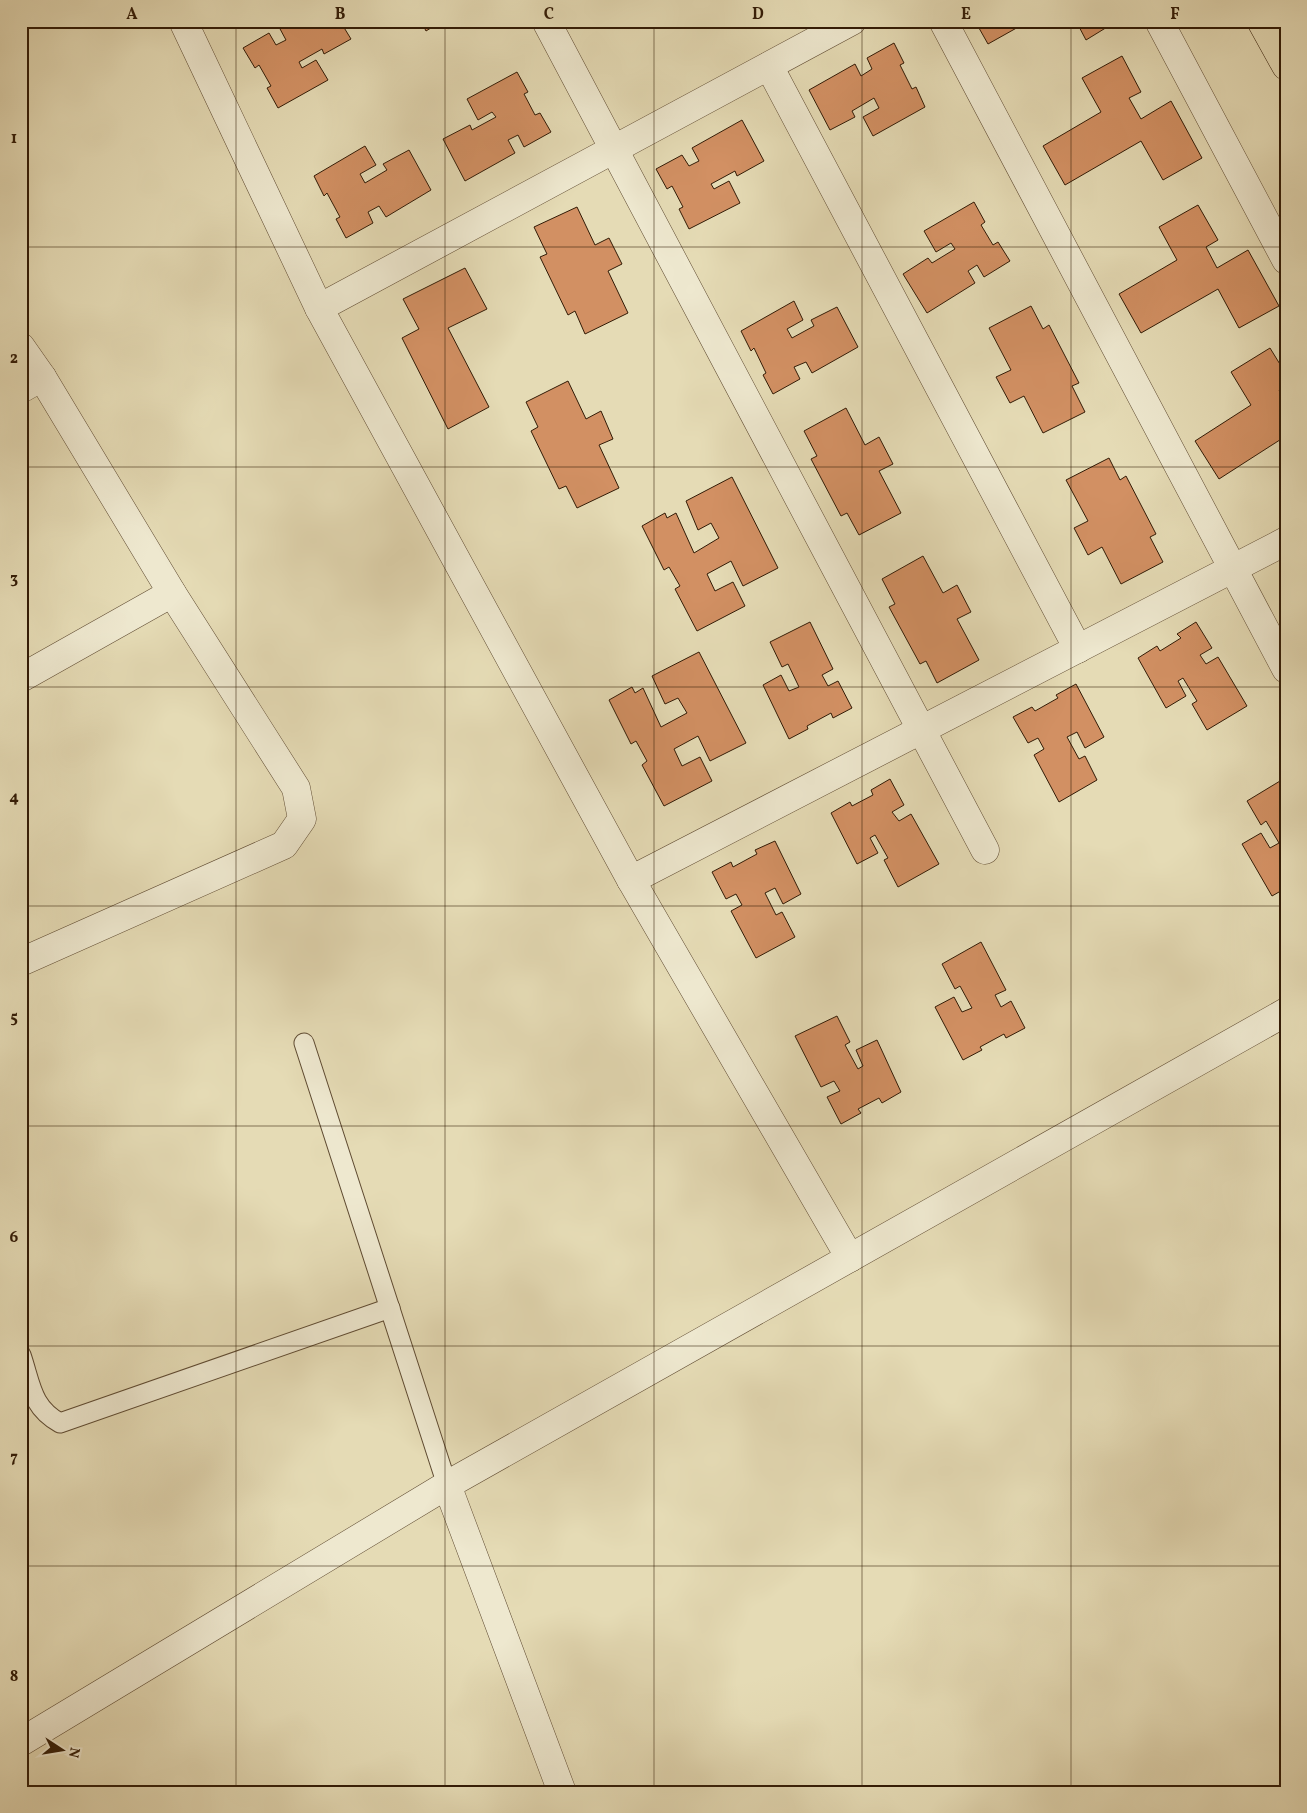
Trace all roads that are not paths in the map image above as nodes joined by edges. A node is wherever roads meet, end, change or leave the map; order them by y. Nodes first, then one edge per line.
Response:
1 (183, 21) edge
2 (546, 21) edge
3 (852, 21) edge
4 (942, 21) edge
5 (1159, 21) edge
6 (1261, 21) edge
7 (769, 66) junction
8 (1286, 66) edge
9 (614, 149) junction
10 (1286, 260) edge
11 (318, 308) junction
12 (21, 347) edge
13 (31, 383) edge
14 (1286, 541) edge
15 (1232, 568) junction
16 (172, 593) junction
17 (1078, 649) junction
18 (1286, 669) edge
19 (21, 678) edge
20 (922, 730) junction
21 (985, 850) dead end
22 (631, 880) junction
23 (21, 962) edge
24 (1286, 1012) edge
25 (304, 1043) dead end
26 (850, 1258) junction
27 (390, 1308) junction
28 (21, 1355) edge
29 (448, 1486) junction
30 (21, 1742) edge
31 (562, 1792) edge

1 - 11 street
2 - 9 street
3 - 7 street
4 - 15 street
5 - 10 street
6 - 8 highway
7 - 9 street
7 - 17 street
9 - 11 street
9 - 20 street
11 - 22 street
12 - 13 street
13 - 16 street
14 - 15 street
15 - 17 street
15 - 18 street
16 - 19 street
16 - 23 street
17 - 20 street
20 - 21 street
20 - 22 street
22 - 26 street
24 - 26 street
25 - 27 lane
26 - 29 street
27 - 28 lane
27 - 29 lane
29 - 30 street
29 - 31 street

